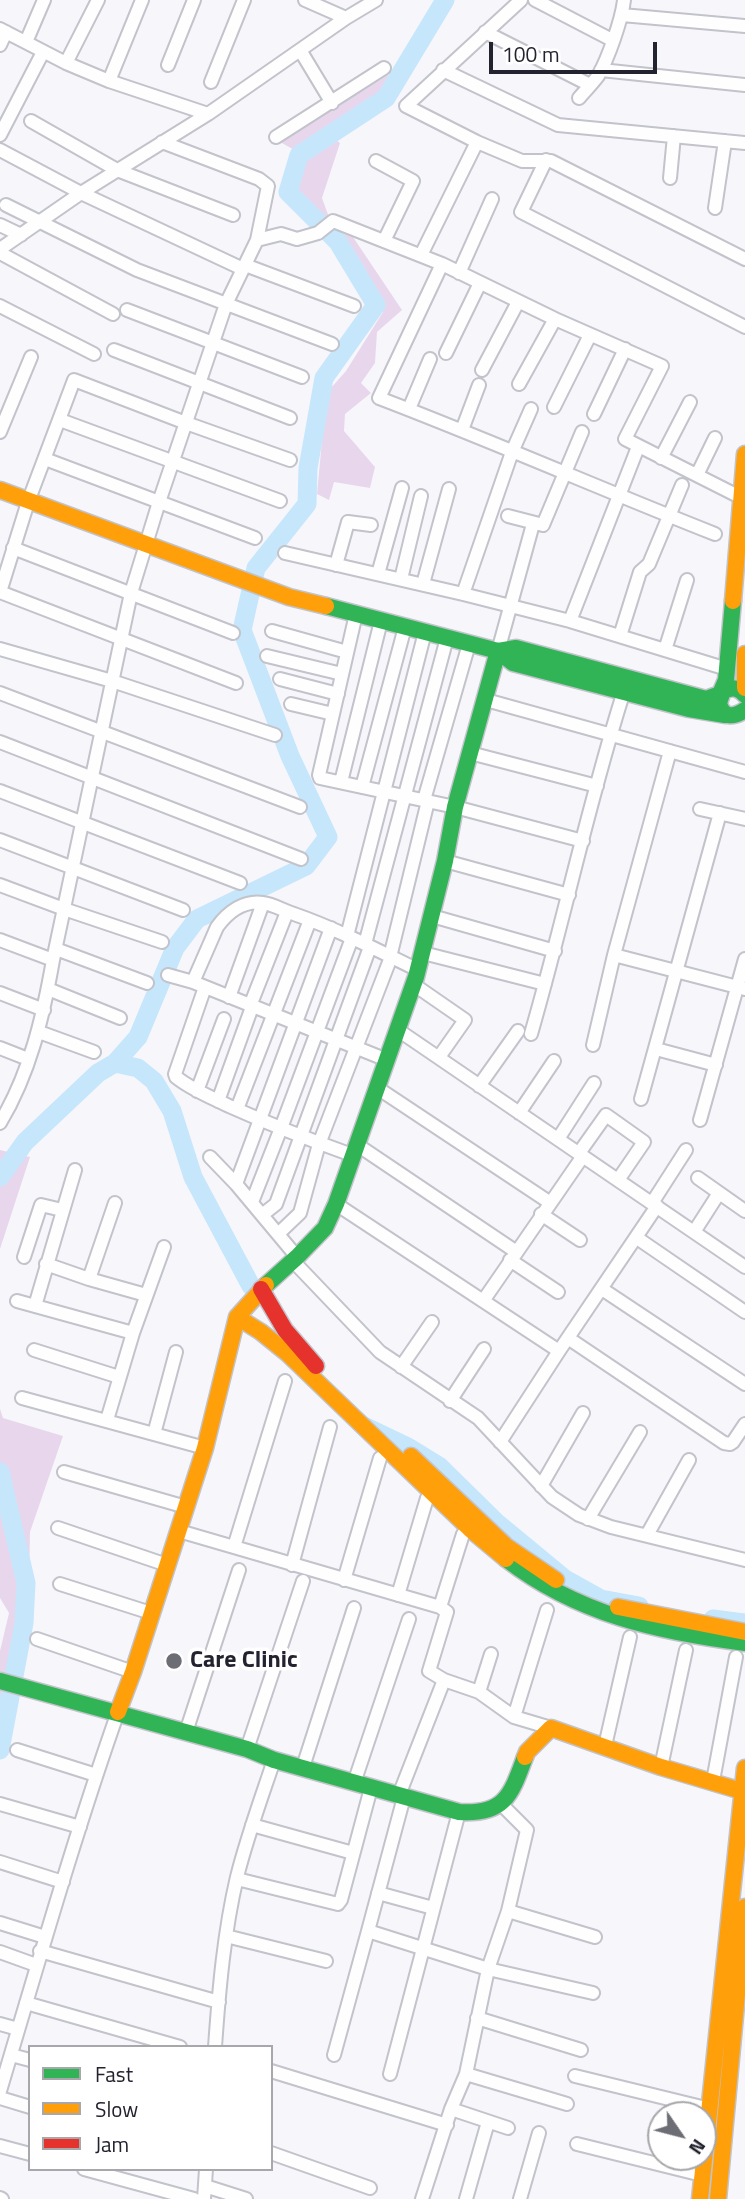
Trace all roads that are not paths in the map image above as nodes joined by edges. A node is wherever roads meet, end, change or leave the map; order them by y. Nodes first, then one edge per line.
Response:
1 (44, 0) edge
2 (98, 0) edge
3 (142, 0) edge
4 (194, 0) edge
5 (244, 0) edge
6 (376, 0) edge
7 (521, 0) edge
8 (535, 0) edge
9 (624, 0) edge
10 (309, 1) edge
11 (366, 4) edge
12 (622, 15) junction
13 (346, 18) junction
14 (745, 26) edge
15 (3, 30) edge
16 (485, 32) junction
17 (612, 40) junction
18 (26, 42) junction
19 (0, 45) edge
20 (300, 50) junction
21 (43, 52) junction
22 (66, 63) junction
23 (168, 65) dead end
24 (384, 68) dead end
25 (601, 69) junction
26 (443, 70) junction
27 (109, 81) junction
28 (211, 82) dead end
29 (590, 85) junction
30 (745, 85) edge
31 (579, 98) dead end
32 (332, 103) junction
33 (208, 114) junction
34 (31, 121) dead end
35 (0, 135) edge
36 (674, 136) junction
37 (276, 137) dead end
38 (725, 141) junction
39 (162, 142) junction
40 (477, 142) junction
41 (745, 143) edge
42 (0, 150) edge
43 (546, 160) junction
44 (376, 161) dead end
45 (117, 170) junction
46 (670, 178) dead end
47 (81, 193) junction
48 (492, 199) dead end
49 (6, 205) dead end
50 (715, 208) dead end
51 (233, 215) dead end
52 (39, 222) junction
53 (0, 225) edge
54 (21, 235) junction
55 (257, 240) junction
56 (384, 241) junction
57 (0, 251) edge
58 (421, 256) junction
59 (745, 259) edge
60 (442, 264) junction
61 (244, 267) junction
62 (460, 273) junction
63 (480, 283) junction
64 (518, 302) junction
65 (226, 304) junction
66 (0, 306) edge
67 (354, 306) dead end
68 (127, 310) dead end
69 (113, 314) dead end
70 (555, 319) junction
71 (745, 327) edge
72 (590, 335) junction
73 (214, 342) junction
74 (332, 344) dead end
75 (625, 349) junction
76 (114, 350) dead end
77 (446, 352) dead end
78 (94, 354) dead end
79 (31, 357) dead end
80 (430, 359) dead end
81 (482, 370) dead end
82 (302, 377) dead end
83 (200, 383) junction
84 (519, 384) dead end
85 (479, 385) dead end
86 (690, 402) dead end
87 (554, 407) dead end
88 (409, 409) junction
89 (531, 409) dead end
90 (594, 414) dead end
91 (290, 418) dead end
92 (60, 420) junction
93 (186, 423) junction
94 (462, 430) junction
95 (0, 432) edge
96 (582, 432) dead end
97 (715, 438) dead end
98 (638, 447) junction
99 (512, 452) junction
100 (745, 454) edge
101 (661, 458) junction
102 (45, 459) junction
103 (290, 460) dead end
104 (172, 461) junction
105 (564, 473) junction
106 (697, 475) junction
107 (682, 485) dead end
108 (402, 488) dead end
109 (449, 489) dead end
110 (0, 490) edge
111 (421, 496) dead end
112 (617, 496) junction
113 (740, 497) junction
114 (280, 501) dead end
115 (28, 502) junction
116 (159, 502) junction
117 (509, 516) dead end
118 (668, 516) junction
119 (533, 524) junction
120 (371, 525) dead end
121 (715, 534) dead end
122 (255, 538) dead end
123 (146, 546) junction
124 (13, 548) junction
125 (285, 553) dead end
126 (336, 565) junction
127 (378, 574) junction
128 (401, 579) junction
129 (687, 580) dead end
130 (423, 584) junction
131 (0, 592) edge
132 (131, 593) junction
133 (463, 594) junction
134 (510, 606) junction
135 (356, 614) junction
136 (381, 621) junction
137 (570, 621) junction
138 (405, 627) junction
139 (272, 631) dead end
140 (425, 632) junction
141 (233, 633) dead end
142 (620, 636) junction
143 (120, 638) junction
144 (447, 638) junction
145 (469, 644) junction
146 (0, 649) edge
147 (665, 650) junction
148 (498, 651) junction
149 (347, 652) junction
150 (745, 654) edge
151 (267, 656) dead end
152 (727, 669) junction
153 (342, 674) junction
154 (280, 680) dead end
155 (112, 681) junction
156 (236, 683) dead end
157 (745, 688) edge
158 (624, 691) junction
159 (0, 693) edge
160 (338, 694) junction
161 (721, 694) junction
162 (745, 695) edge
163 (486, 700) junction
164 (291, 704) dead end
165 (333, 714) junction
166 (737, 715) edge
167 (101, 733) junction
168 (610, 734) junction
169 (275, 735) dead end
170 (0, 742) edge
171 (670, 751) junction
172 (470, 753) junction
173 (745, 772) edge
174 (91, 778) junction
175 (341, 782) junction
176 (597, 786) junction
177 (362, 787) junction
178 (0, 791) edge
179 (383, 792) junction
180 (404, 796) junction
181 (426, 801) junction
182 (300, 807) dead end
183 (455, 807) junction
184 (700, 809) dead end
185 (720, 813) junction
186 (745, 819) edge
187 (82, 822) junction
188 (0, 840) edge
189 (583, 841) junction
190 (301, 859) dead end
191 (445, 861) junction
192 (73, 867) junction
193 (240, 883) dead end
194 (0, 885) edge
195 (569, 895) junction
196 (263, 903) junction
197 (64, 909) junction
198 (183, 910) dead end
199 (287, 912) junction
200 (432, 916) junction
201 (310, 920) junction
202 (331, 928) junction
203 (349, 937) junction
204 (0, 940) edge
205 (162, 942) dead end
206 (367, 945) junction
207 (555, 951) junction
208 (423, 953) junction
209 (54, 954) junction
210 (614, 955) junction
211 (391, 957) junction
212 (745, 959) edge
213 (678, 971) junction
214 (168, 975) dead end
215 (416, 977) junction
216 (147, 983) dead end
217 (199, 984) junction
218 (545, 984) junction
219 (741, 988) edge
220 (48, 989) junction
221 (0, 993) edge
222 (229, 997) junction
223 (251, 1006) junction
224 (44, 1010) junction
225 (274, 1016) junction
226 (120, 1018) dead end
227 (224, 1019) dead end
228 (294, 1024) junction
229 (398, 1030) junction
230 (518, 1031) dead end
231 (38, 1032) junction
232 (317, 1033) junction
233 (531, 1034) dead end
234 (337, 1041) junction
235 (593, 1045) dead end
236 (0, 1048) edge
237 (355, 1048) junction
238 (656, 1049) junction
239 (94, 1052) dead end
240 (439, 1057) junction
241 (28, 1059) junction
242 (387, 1060) junction
243 (554, 1061) dead end
244 (716, 1065) junction
245 (594, 1083) dead end
246 (480, 1086) junction
247 (376, 1087) junction
248 (197, 1091) junction
249 (641, 1099) dead end
250 (6, 1100) edge
251 (218, 1101) junction
252 (237, 1109) junction
253 (519, 1113) junction
254 (260, 1119) junction
255 (700, 1120) dead end
256 (0, 1123) edge
257 (281, 1129) junction
258 (301, 1137) junction
259 (558, 1139) junction
260 (320, 1143) junction
261 (354, 1150) junction
262 (686, 1150) dead end
263 (581, 1154) junction
264 (210, 1157) dead end
265 (75, 1170) dead end
266 (698, 1178) dead end
267 (618, 1180) junction
268 (236, 1184) junction
269 (719, 1193) junction
270 (251, 1202) junction
271 (549, 1202) junction
272 (115, 1203) dead end
273 (336, 1203) junction
274 (654, 1205) junction
275 (62, 1210) junction
276 (745, 1211) edge
277 (541, 1214) junction
278 (262, 1215) junction
279 (694, 1232) junction
280 (278, 1234) junction
281 (637, 1238) junction
282 (580, 1240) dead end
283 (164, 1247) dead end
284 (512, 1255) junction
285 (24, 1257) dead end
286 (295, 1259) junction
287 (46, 1264) junction
288 (745, 1267) edge
289 (89, 1279) junction
290 (261, 1289) junction
291 (603, 1289) junction
292 (558, 1292) dead end
293 (146, 1295) junction
294 (17, 1301) dead end
295 (482, 1301) junction
296 (35, 1306) junction
297 (745, 1312) edge
298 (237, 1317) junction
299 (432, 1321) dead end
300 (134, 1333) junction
301 (568, 1338) junction
302 (484, 1349) dead end
303 (34, 1350) dead end
304 (559, 1351) junction
305 (176, 1352) dead end
306 (401, 1367) junction
307 (119, 1377) junction
308 (285, 1381) dead end
309 (745, 1384) edge
310 (22, 1398) dead end
311 (450, 1401) junction
312 (583, 1413) dead end
313 (107, 1420) junction
314 (745, 1424) edge
315 (330, 1427) dead end
316 (640, 1432) dead end
317 (154, 1434) junction
318 (500, 1443) junction
319 (205, 1448) junction
320 (380, 1458) dead end
321 (689, 1460) dead end
322 (64, 1472) dead end
323 (541, 1486) junction
324 (427, 1498) dead end
325 (186, 1507) junction
326 (588, 1519) junction
327 (58, 1528) dead end
328 (179, 1531) junction
329 (463, 1534) dead end
330 (647, 1535) junction
331 (234, 1547) junction
332 (745, 1560) edge
333 (167, 1564) junction
334 (292, 1565) junction
335 (239, 1570) dead end
336 (344, 1580) junction
337 (303, 1581) dead end
338 (60, 1584) dead end
339 (398, 1595) junction
340 (440, 1607) junction
341 (354, 1608) dead end
342 (547, 1610) dead end
343 (151, 1613) junction
344 (409, 1619) dead end
345 (745, 1632) edge
346 (630, 1637) dead end
347 (37, 1639) dead end
348 (745, 1643) edge
349 (686, 1650) dead end
350 (491, 1654) dead end
351 (736, 1657) dead end
352 (133, 1672) junction
353 (444, 1680) junction
354 (0, 1681) edge
355 (479, 1692) junction
356 (118, 1712) junction
357 (514, 1717) junction
358 (551, 1728) junction
359 (186, 1732) junction
360 (605, 1746) junction
361 (247, 1749) junction
362 (16, 1750) dead end
363 (274, 1760) junction
364 (303, 1767) junction
365 (661, 1767) junction
366 (745, 1768) edge
367 (96, 1775) junction
368 (713, 1781) junction
369 (354, 1783) junction
370 (371, 1788) junction
371 (743, 1791) edge
372 (401, 1796) junction
373 (0, 1804) edge
374 (501, 1804) junction
375 (458, 1812) junction
376 (252, 1825) junction
377 (79, 1826) junction
378 (353, 1853) junction
379 (0, 1862) edge
380 (237, 1879) junction
381 (63, 1882) junction
382 (378, 1893) junction
383 (433, 1908) junction
384 (745, 1908) edge
385 (508, 1911) junction
386 (0, 1923) edge
387 (368, 1931) junction
388 (226, 1936) junction
389 (45, 1937) junction
390 (595, 1937) dead end
391 (422, 1947) junction
392 (40, 1951) junction
393 (0, 1952) edge
394 (326, 1961) dead end
395 (36, 1965) junction
396 (488, 1969) junction
397 (593, 1993) dead end
398 (219, 2002) junction
399 (26, 2003) junction
400 (477, 2018) junction
401 (0, 2024) edge
402 (740, 2028) edge
403 (18, 2029) junction
404 (173, 2045) edge
405 (215, 2045) edge
406 (581, 2050) dead end
407 (11, 2055) junction
408 (334, 2055) dead end
409 (28, 2059) edge
410 (273, 2072) edge
411 (390, 2074) dead end
412 (466, 2074) junction
413 (575, 2076) dead end
414 (0, 2091) edge
415 (0, 2098) edge
416 (677, 2101) edge
417 (711, 2101) edge
418 (567, 2104) dead end
419 (28, 2106) edge
420 (452, 2109) junction
421 (488, 2122) junction
422 (447, 2125) junction
423 (508, 2128) dead end
424 (540, 2133) dead end
425 (577, 2144) dead end
426 (0, 2147) edge
427 (28, 2154) edge
428 (273, 2154) edge
429 (91, 2171) edge
430 (206, 2171) edge
431 (702, 2171) edge
432 (702, 2175) junction
433 (370, 2188) dead end
434 (205, 2193) edge
435 (194, 2199) edge
436 (246, 2199) edge
437 (422, 2199) edge
438 (466, 2199) edge
439 (520, 2199) edge
440 (700, 2199) edge
441 (718, 2199) edge

1 - 18 street
2 - 22 street
3 - 27 street
4 - 23 street
5 - 28 street
6 - 11 street
7 - 16 street
8 - 17 street
9 - 12 street
10 - 13 street
11 - 13 street
12 - 14 street
12 - 17 street
13 - 20 street
15 - 18 street
15 - 19 street
16 - 26 street
16 - 29 street
17 - 25 street
18 - 21 street
20 - 32 street
20 - 33 street
21 - 22 street
21 - 35 street
22 - 27 street
24 - 32 street
25 - 29 street
25 - 30 street
26 - 36 street
26 - 40 street
27 - 33 street
29 - 31 street
32 - 37 street
33 - 39 street
34 - 45 street
36 - 38 street
36 - 46 street
38 - 41 street
38 - 50 street
39 - 45 street
39 - 55 street
40 - 43 street
40 - 58 street
42 - 47 street
43 - 59 street
43 - 71 street
44 - 56 street
45 - 47 street
45 - 51 street
47 - 52 street
47 - 61 street
48 - 62 street
49 - 52 street
52 - 54 street
52 - 65 street
53 - 54 street
54 - 57 street
55 - 56 street
55 - 61 street
56 - 58 street
57 - 69 street
58 - 60 street
60 - 62 street
60 - 88 street
61 - 65 street
61 - 67 street
62 - 63 street
63 - 64 street
63 - 77 street
64 - 70 street
64 - 81 street
65 - 73 street
65 - 74 street
66 - 78 street
68 - 73 street
70 - 72 street
70 - 84 street
72 - 75 street
72 - 87 street
73 - 82 street
73 - 83 street
75 - 90 street
75 - 98 street
76 - 83 street
79 - 95 street
80 - 88 street
83 - 91 street
83 - 93 street
85 - 94 street
86 - 101 street
88 - 94 street
89 - 99 street
92 - 93 street
92 - 102 street
92 - 104 street
93 - 103 street
93 - 104 street
94 - 99 street
96 - 105 street
97 - 106 street
98 - 101 street
98 - 112 street
99 - 105 street
99 - 133 street
100 - 113 street
101 - 106 street
102 - 115 street
102 - 116 street
104 - 114 street
104 - 116 street
105 - 112 street
105 - 119 street
106 - 113 street
107 - 118 street
108 - 127 street
109 - 130 street
110 - 115 street
111 - 128 street
112 - 118 street
112 - 137 street
113 - 152 street
115 - 123 street
115 - 124 street
116 - 122 street
116 - 123 street
117 - 119 street
118 - 121 street
118 - 142 street
119 - 134 street
120 - 126 street
123 - 132 street
123 - 135 street
124 - 131 street
124 - 132 street
125 - 126 street
126 - 127 street
127 - 128 street
128 - 130 street
129 - 147 street
130 - 133 street
131 - 143 street
132 - 141 street
132 - 143 street
133 - 134 street
134 - 137 street
134 - 148 street
135 - 136 street
135 - 149 street
136 - 138 street
136 - 175 street
137 - 142 street
138 - 140 street
138 - 177 street
139 - 149 street
140 - 144 street
140 - 179 street
142 - 147 street
143 - 155 street
143 - 156 street
144 - 145 street
144 - 180 street
145 - 148 street
145 - 181 street
146 - 155 street
147 - 152 street
148 - 158 street
148 - 161 street
148 - 163 street
149 - 153 street
150 - 157 street
151 - 153 street
152 - 161 street
153 - 160 street
154 - 160 street
155 - 167 street
155 - 169 street
158 - 166 street
158 - 168 street
159 - 167 street
160 - 165 street
161 - 162 street
161 - 166 street
163 - 168 street
163 - 172 street
164 - 165 street
165 - 175 street
167 - 174 street
167 - 182 street
168 - 171 street
168 - 176 street
170 - 174 street
171 - 173 street
171 - 210 street
172 - 176 street
172 - 183 street
174 - 187 street
174 - 190 street
175 - 177 street
176 - 189 street
177 - 179 street
178 - 187 street
179 - 180 street
179 - 203 street
180 - 181 street
180 - 206 street
181 - 183 street
181 - 211 street
183 - 189 street
183 - 191 street
184 - 185 street
185 - 186 street
185 - 213 street
187 - 192 street
187 - 193 street
188 - 192 street
189 - 195 street
191 - 195 street
191 - 200 street
192 - 197 street
192 - 198 street
194 - 197 street
195 - 207 street
196 - 199 street
196 - 217 street
196 - 222 street
197 - 205 street
197 - 209 street
199 - 201 street
199 - 223 street
200 - 207 street
200 - 208 street
201 - 202 street
201 - 225 street
202 - 203 street
202 - 228 street
203 - 206 street
203 - 232 street
204 - 209 street
206 - 211 street
206 - 234 street
207 - 218 street
208 - 215 street
208 - 218 street
209 - 216 street
209 - 220 street
210 - 213 street
210 - 235 street
211 - 215 street
211 - 237 street
212 - 219 street
213 - 219 street
213 - 238 street
214 - 217 street
215 - 229 street
215 - 240 street
217 - 222 street
217 - 248 street
218 - 233 street
219 - 244 street
220 - 224 street
220 - 226 street
221 - 224 street
222 - 223 street
223 - 225 street
223 - 251 street
224 - 231 street
225 - 228 street
225 - 252 street
227 - 248 street
228 - 232 street
228 - 254 street
229 - 240 street
229 - 242 street
230 - 246 street
231 - 239 street
231 - 241 street
232 - 234 street
232 - 257 street
234 - 237 street
234 - 258 street
236 - 241 street
237 - 242 street
237 - 260 street
238 - 244 street
238 - 249 street
240 - 246 street
241 - 250 street
242 - 247 street
243 - 253 street
244 - 255 street
245 - 259 street
246 - 253 street
247 - 261 street
247 - 271 street
248 - 251 street
250 - 256 street
251 - 252 street
252 - 254 street
253 - 259 street
254 - 257 street
254 - 268 street
257 - 258 street
257 - 270 street
258 - 260 street
258 - 278 street
259 - 263 street
260 - 261 street
260 - 280 street
261 - 273 street
261 - 284 street
262 - 274 street
263 - 267 street
263 - 267 street
263 - 271 street
264 - 268 street
265 - 275 street
266 - 269 street
267 - 274 street
268 - 270 street
269 - 276 street
269 - 279 street
270 - 278 street
271 - 277 street
272 - 289 street
273 - 286 street
273 - 295 street
274 - 279 street
274 - 281 street
275 - 285 street
275 - 287 street
277 - 282 street
277 - 284 street
278 - 280 street
279 - 288 street
280 - 286 street
281 - 291 street
281 - 297 street
283 - 293 street
284 - 292 street
284 - 295 street
286 - 290 street
286 - 306 street
287 - 289 street
287 - 296 street
289 - 293 street
290 - 298 street
290 - 345 street
291 - 301 street
291 - 309 street
293 - 300 street
294 - 296 street
295 - 304 street
296 - 300 street
298 - 319 street
298 - 348 street
299 - 306 street
300 - 307 street
301 - 304 street
301 - 314 street
302 - 311 street
303 - 307 street
304 - 318 street
305 - 317 street
306 - 311 street
307 - 313 street
308 - 331 street
310 - 313 street
311 - 318 street
312 - 323 street
313 - 317 street
315 - 334 street
316 - 326 street
317 - 319 street
318 - 323 street
319 - 325 street
320 - 336 street
321 - 330 street
322 - 325 street
323 - 326 street
324 - 339 street
325 - 328 street
326 - 330 street
327 - 333 street
328 - 331 street
328 - 333 street
329 - 340 street
330 - 332 street
331 - 334 street
333 - 343 street
334 - 336 street
335 - 359 street
336 - 339 street
337 - 361 street
338 - 343 street
339 - 340 street
340 - 353 street
341 - 364 street
342 - 357 street
343 - 352 street
344 - 369 street
346 - 360 street
347 - 352 street
349 - 365 street
350 - 355 street
351 - 368 street
352 - 356 street
353 - 355 street
353 - 372 street
354 - 356 street
355 - 357 street
356 - 359 street
356 - 367 street
357 - 358 street
358 - 360 street
358 - 374 street
359 - 361 street
360 - 365 street
361 - 363 street
362 - 367 street
363 - 364 street
363 - 376 street
364 - 369 street
365 - 368 street
366 - 371 street
367 - 377 street
368 - 371 street
369 - 370 street
370 - 372 street
370 - 378 street
371 - 417 street
372 - 375 street
372 - 382 street
373 - 377 street
374 - 375 street
374 - 385 street
375 - 383 street
376 - 378 street
376 - 380 street
377 - 381 street
378 - 380 street
379 - 381 street
380 - 388 street
381 - 389 street
382 - 383 street
382 - 387 street
383 - 391 street
384 - 402 street
385 - 390 street
385 - 396 street
386 - 389 street
387 - 391 street
387 - 408 street
388 - 394 street
388 - 398 street
389 - 392 street
391 - 396 street
391 - 411 street
392 - 395 street
392 - 398 street
393 - 395 street
395 - 399 street
396 - 397 street
396 - 400 street
398 - 405 street
399 - 403 street
399 - 404 street
400 - 406 street
400 - 412 street
401 - 403 street
402 - 441 street
403 - 407 street
407 - 409 street
407 - 414 street
410 - 422 street
412 - 418 street
412 - 420 street
413 - 416 street
415 - 419 street
420 - 421 street
420 - 422 street
421 - 423 street
421 - 438 street
422 - 437 street
424 - 439 street
425 - 432 street
426 - 427 street
428 - 433 street
429 - 435 street
430 - 434 street
431 - 432 street
432 - 440 street
434 - 436 street

